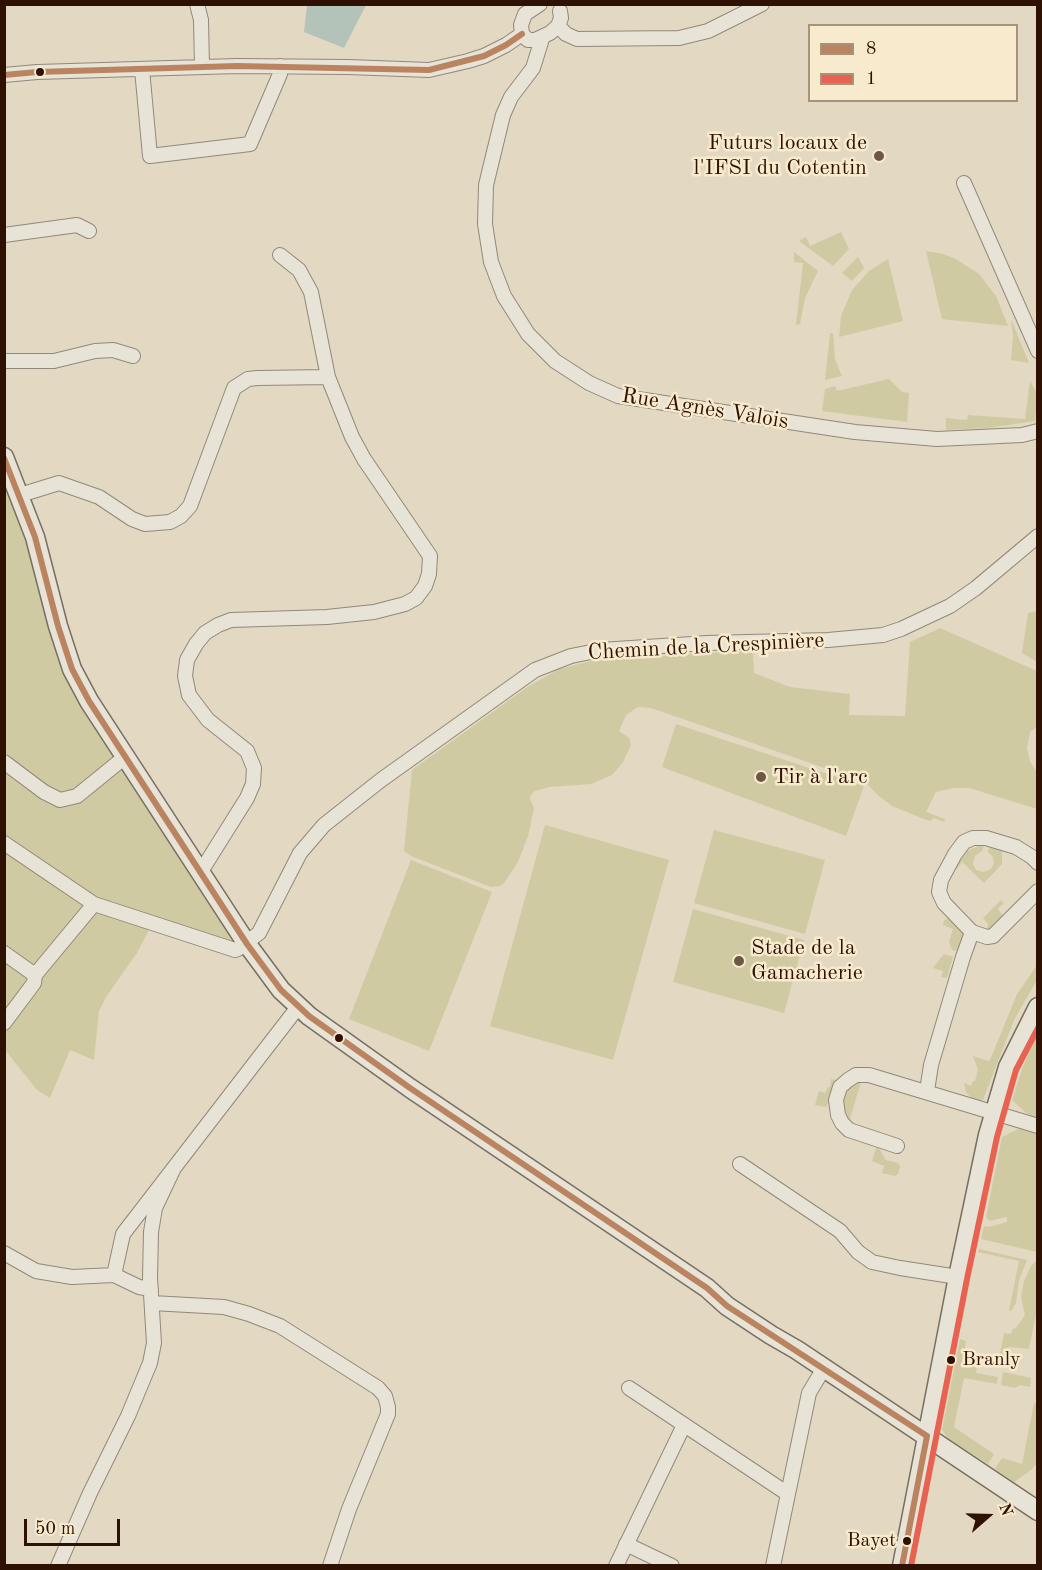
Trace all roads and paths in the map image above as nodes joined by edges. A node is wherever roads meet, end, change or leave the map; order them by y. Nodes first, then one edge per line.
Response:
1 (197, 4) edge
2 (540, 4) edge
3 (762, 4) edge
4 (559, 6) edge
5 (558, 26) junction
6 (522, 34) junction
7 (542, 39) junction
8 (280, 66) junction
9 (202, 67) junction
10 (142, 69) junction
11 (4, 75) edge
12 (964, 183) dead end
13 (88, 231) dead end
14 (4, 234) edge
15 (280, 255) dead end
16 (1038, 351) edge
17 (132, 356) dead end
18 (4, 361) edge
19 (328, 377) junction
20 (1038, 430) edge
21 (4, 457) edge
22 (20, 495) junction
23 (1038, 536) edge
24 (125, 757) junction
25 (4, 762) edge
26 (4, 843) edge
27 (1038, 863) edge
28 (200, 873) junction
29 (1038, 891) edge
30 (94, 904) junction
31 (972, 932) junction
32 (247, 944) junction
33 (4, 953) edge
34 (35, 975) junction
35 (298, 1007) junction
36 (1038, 1007) edge
37 (4, 1023) edge
38 (927, 1091) junction
39 (994, 1112) junction
40 (1038, 1126) edge
41 (897, 1146) dead end
42 (740, 1164) dead end
43 (173, 1170) junction
44 (4, 1253) edge
45 (114, 1275) junction
46 (958, 1276) junction
47 (151, 1288) junction
48 (152, 1303) junction
49 (824, 1368) junction
50 (629, 1388) dead end
51 (684, 1425) junction
52 (927, 1436) junction
53 (788, 1494) junction
54 (1038, 1511) edge
55 (626, 1544) junction
56 (58, 1566) edge
57 (330, 1566) edge
58 (616, 1566) edge
59 (672, 1566) edge
60 (773, 1566) edge
61 (902, 1566) edge

1 - 9 street
2 - 6 street
3 - 5 street
4 - 5 street
5 - 7 street
6 - 7 street
6 - 8 street
7 - 20 street, Rue Agnès Valois
8 - 9 street
8 - 10 street
9 - 10 street
10 - 11 street
12 - 16 street
13 - 14 street
15 - 19 street
17 - 18 street
19 - 22 street
19 - 28 street
21 - 22 street
22 - 24 street
23 - 32 street, Chemin de la Crespinière
24 - 25 street
24 - 28 street
26 - 30 street
27 - 31 street
28 - 32 street
29 - 31 street
30 - 32 street
30 - 34 street
31 - 38 street
32 - 35 street
33 - 34 street
34 - 37 street
35 - 43 street
35 - 49 street
36 - 39 street
38 - 39 street
38 - 41 street
39 - 40 street
39 - 46 street
42 - 46 street
43 - 45 street
43 - 47 street
44 - 45 street
45 - 47 street
46 - 52 street
47 - 48 street
48 - 56 street
48 - 57 street
49 - 52 street
49 - 53 street
50 - 51 street
51 - 53 street
51 - 55 street
52 - 54 street
52 - 61 street
53 - 60 street
55 - 58 street
55 - 59 street

